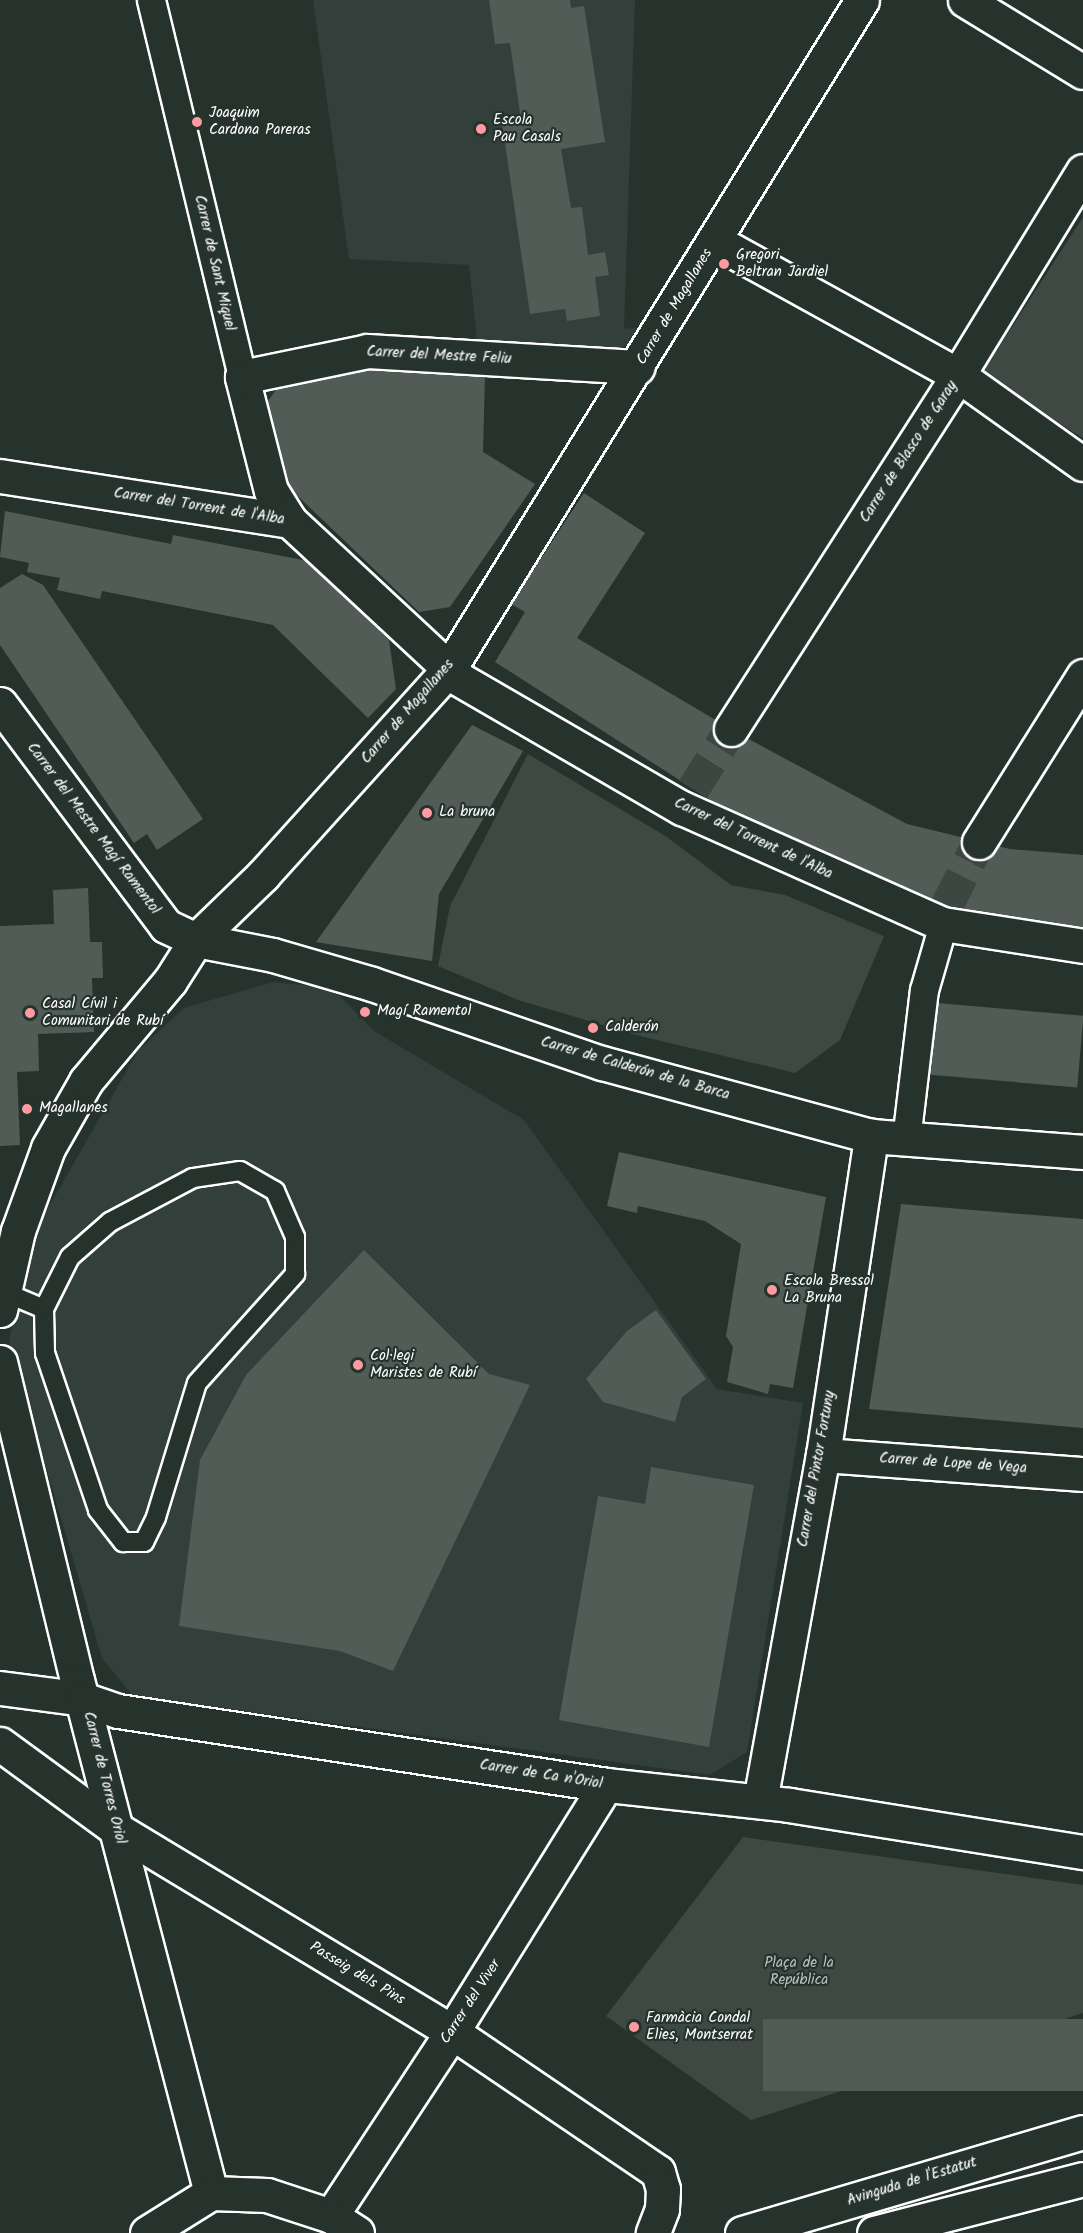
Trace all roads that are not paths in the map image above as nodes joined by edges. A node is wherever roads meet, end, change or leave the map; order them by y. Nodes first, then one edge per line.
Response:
1 (152, 0) edge
2 (862, 0) edge
3 (965, 0) edge
4 (1083, 72) edge
5 (1083, 171) edge
6 (715, 241) junction
7 (638, 367) junction
8 (958, 375) junction
9 (242, 377) junction
10 (1083, 464) edge
11 (0, 476) edge
12 (290, 521) junction
13 (448, 670) junction
14 (1083, 676) edge
15 (0, 704) edge
16 (731, 729) tunnel mouth
17 (979, 842) tunnel mouth
18 (945, 914) junction
19 (196, 940) junction
20 (1083, 946) edge
21 (871, 1136) junction
22 (906, 1140) junction
23 (1083, 1152) edge
24 (2, 1301) edge
25 (44, 1309) junction
26 (0, 1362) edge
27 (823, 1455) junction
28 (1083, 1474) edge
29 (0, 1688) edge
30 (83, 1699) junction
31 (0, 1744) edge
32 (606, 1785) junction
33 (760, 1801) junction
34 (116, 1828) junction
35 (1083, 1852) edge
36 (452, 2032) junction
37 (1083, 2132) edge
38 (1083, 2179) edge
39 (211, 2193) junction
40 (344, 2224) edge
41 (147, 2233) edge
42 (653, 2233) edge
43 (742, 2233) edge
44 (874, 2233) edge

1 - 9 street, Carrer de Sant Miquel
2 - 6 street, Carrer de Magallanes
3 - 4 street
5 - 8 street, Carrer de Blasco de Garay
6 - 7 street, Carrer de Magallanes
6 - 8 street
7 - 9 street, Carrer del Mestre Feliu
7 - 13 street, Carrer de Magallanes
8 - 10 street
8 - 16 street, Carrer de Blasco de Garay
9 - 12 street, Carrer de Sant Miquel
11 - 12 street, Carrer del Torrent de l'Alba
12 - 13 street, Carrer del Torrent de l'Alba
13 - 18 street, Carrer del Torrent de l'Alba
13 - 19 street, Carrer de Magallanes
14 - 17 street
15 - 19 street, Carrer del Mestre Magí Ramentol
18 - 20 street, Carrer del Torrent de l'Alba
18 - 22 street
19 - 21 street, Carrer de Calderón de la Barca
19 - 24 street, Carrer de Magallanes
21 - 22 street, Carrer de Calderón de la Barca
21 - 27 street, Carrer del Pintor Fortuny
22 - 23 street, Carrer de Calderón de la Barca
24 - 25 lane
25 - 25 lane
26 - 30 street, Carrer de Torres Oriol
27 - 28 street, Carrer de Lope de Vega
27 - 33 street, Carrer del Pintor Fortuny
29 - 30 street, Carrer de Ca n'Oriol
30 - 32 street, Carrer de Ca n'Oriol
30 - 34 street, Carrer de Torres Oriol
31 - 34 street, Passeig dels Pins
32 - 33 street, Carrer de Ca n'Oriol
32 - 36 street, Carrer del Viver
33 - 35 street, Carrer de Ca n'Oriol
34 - 36 street, Passeig dels Pins
34 - 39 street, Carrer de Torres Oriol
36 - 40 street, Carrer del Viver
36 - 42 street, Passeig dels Pins
37 - 43 street, Avinguda de l'Estatut
38 - 44 street
39 - 40 street
39 - 41 street

